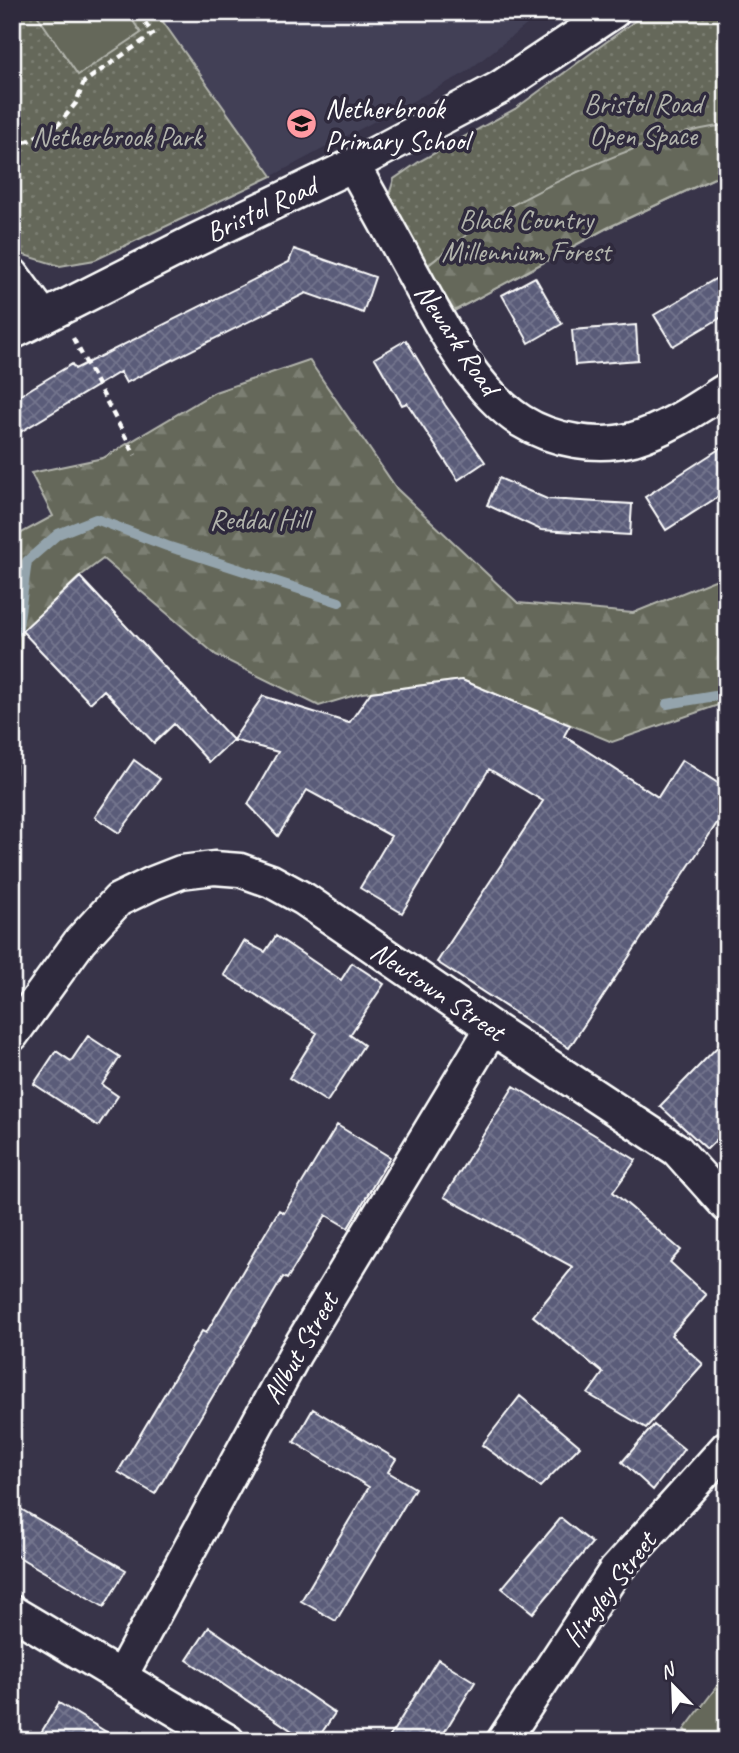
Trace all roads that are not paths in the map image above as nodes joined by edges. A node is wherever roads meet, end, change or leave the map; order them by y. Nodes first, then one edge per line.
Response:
1 (614, 12) edge
2 (353, 165) junction
3 (12, 274) edge
4 (50, 313) junction
5 (12, 333) edge
6 (727, 389) edge
7 (492, 1028) junction
8 (12, 1035) edge
9 (727, 1206) edge
10 (727, 1447) edge
11 (12, 1612) edge
12 (121, 1676) junction
13 (228, 1741) edge
14 (503, 1741) edge

1 - 2 street, Bristol Road
2 - 4 street, Bristol Road
2 - 6 street, Newark Road
3 - 4 street
4 - 5 street, Bristol Road
7 - 8 street, Newtown Street
7 - 9 street, Newtown Street
7 - 12 street, Allbut Street
10 - 14 street, Hingley Street
11 - 12 street
12 - 13 street

